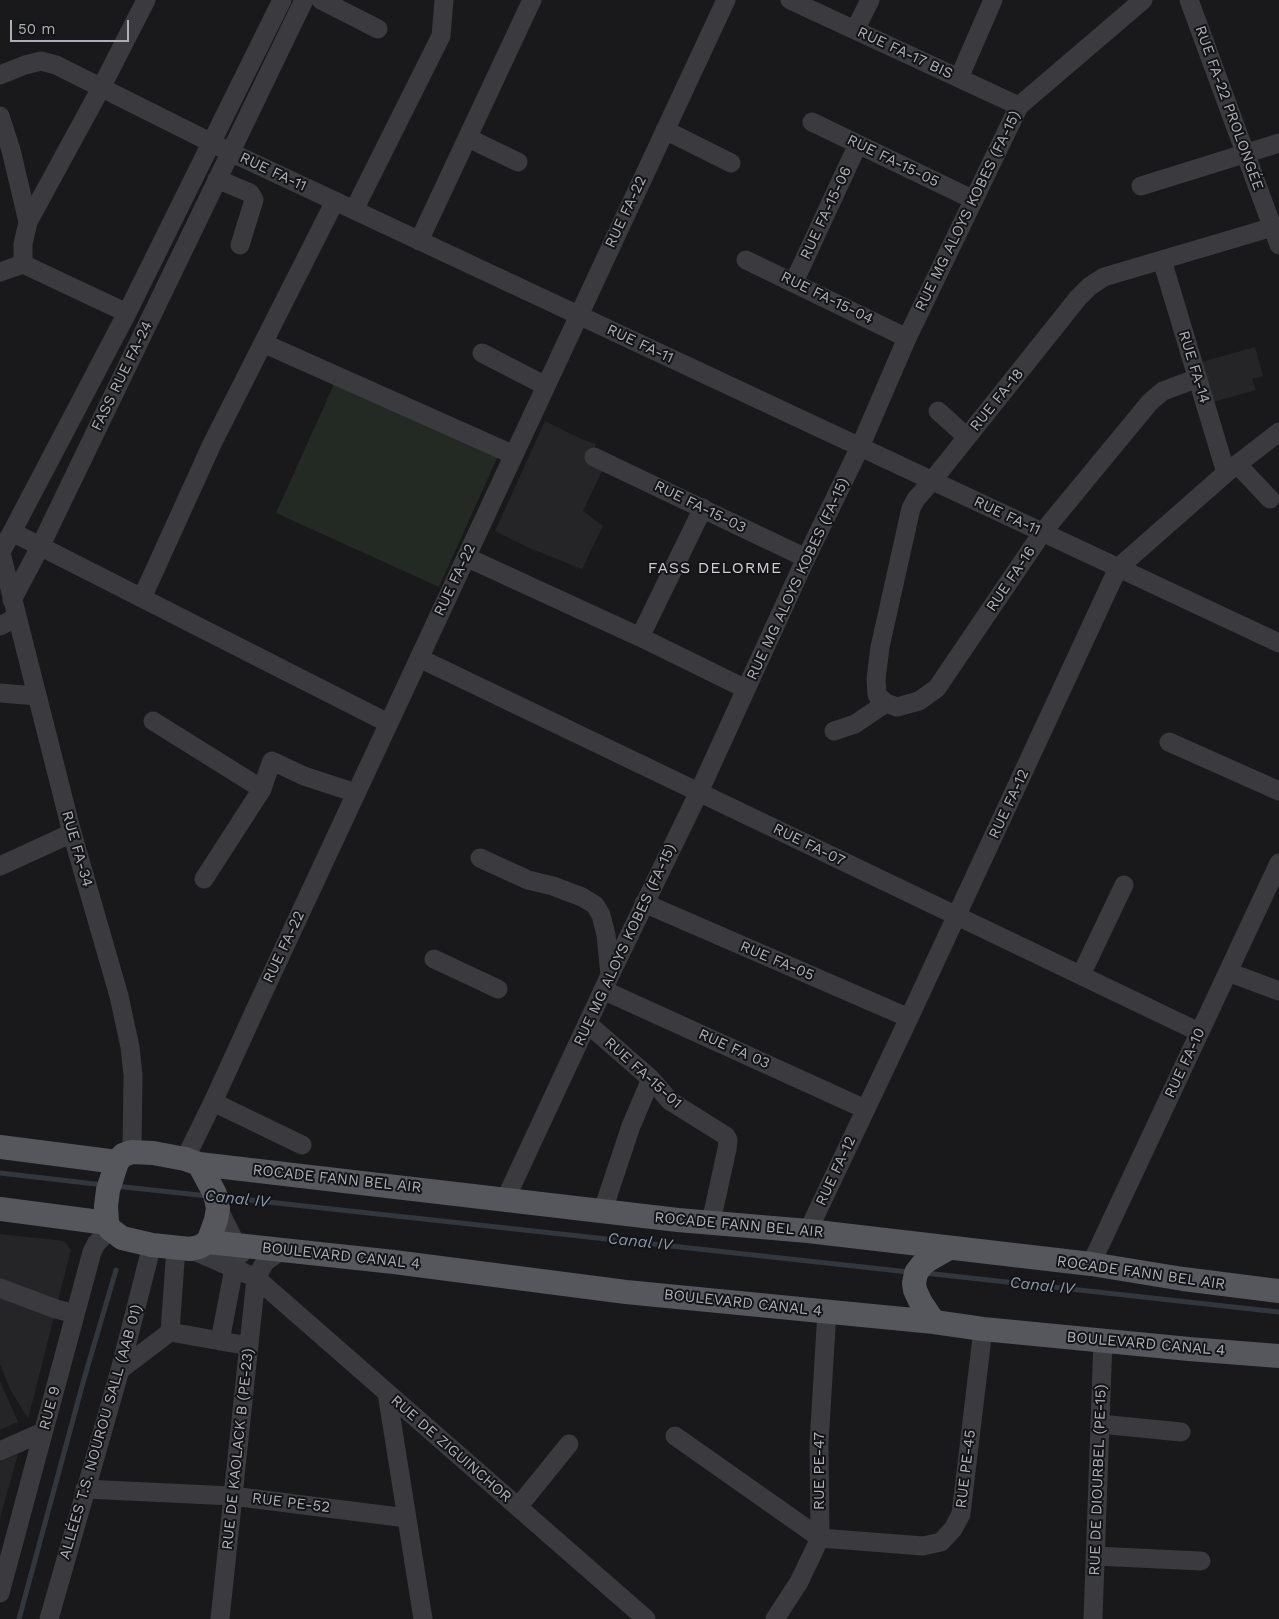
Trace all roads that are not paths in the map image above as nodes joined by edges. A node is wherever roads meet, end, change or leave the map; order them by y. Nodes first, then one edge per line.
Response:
1 (146, 0) edge
2 (282, 0) edge
3 (304, 0) edge
4 (321, 0) edge
5 (444, 0) edge
6 (532, 0) edge
7 (726, 0) edge
8 (790, 0) edge
9 (870, 0) edge
10 (993, 0) edge
11 (1143, 0) edge
12 (1189, 0) edge
13 (378, 29) dead end
14 (855, 30) junction
15 (0, 75) edge
16 (959, 78) junction
17 (101, 88) junction
18 (1019, 106) junction
19 (0, 116) edge
20 (812, 122) dead end
21 (665, 130) junction
22 (468, 138) junction
23 (211, 142) junction
24 (1279, 142) edge
25 (858, 144) junction
26 (230, 152) junction
27 (1245, 152) junction
28 (518, 162) dead end
29 (731, 163) dead end
30 (216, 179) junction
31 (1141, 186) dead end
32 (974, 200) junction
33 (335, 201) junction
34 (1272, 203) edge
35 (354, 210) junction
36 (28, 222) junction
37 (1273, 227) junction
38 (419, 241) junction
39 (240, 245) dead end
40 (1279, 245) edge
41 (746, 260) dead end
42 (1162, 260) junction
43 (22, 264) junction
44 (0, 272) edge
45 (794, 282) junction
46 (127, 313) junction
47 (578, 315) junction
48 (908, 338) junction
49 (263, 343) junction
50 (482, 353) dead end
51 (1198, 378) junction
52 (546, 386) junction
53 (938, 411) dead end
54 (1279, 432) edge
55 (967, 437) junction
56 (860, 447) junction
57 (514, 455) junction
58 (594, 457) dead end
59 (1231, 469) junction
60 (932, 481) junction
61 (1270, 499) dead end
62 (703, 508) junction
63 (12, 532) junction
64 (1042, 533) junction
65 (40, 547) junction
66 (0, 550) edge
67 (466, 557) junction
68 (806, 558) junction
69 (1118, 568) junction
70 (142, 598) junction
71 (14, 608) junction
72 (0, 626) edge
73 (640, 637) junction
74 (1279, 644) edge
75 (419, 658) junction
76 (746, 689) junction
77 (0, 693) edge
78 (37, 696) junction
79 (886, 703) junction
80 (154, 721) dead end
81 (388, 724) junction
82 (834, 731) dead end
83 (1169, 742) dead end
84 (262, 789) junction
85 (1279, 791) edge
86 (699, 792) junction
87 (356, 793) junction
88 (72, 833) junction
89 (480, 858) dead end
90 (1279, 862) edge
91 (0, 866) edge
92 (204, 879) dead end
93 (1124, 885) dead end
94 (644, 903) junction
95 (957, 916) junction
96 (434, 959) dead end
97 (1228, 972) junction
98 (1081, 975) junction
99 (606, 982) junction
100 (498, 988) dead end
101 (1279, 991) edge
102 (909, 1018) junction
103 (588, 1024) junction
104 (1199, 1032) junction
105 (651, 1079) junction
106 (213, 1102) junction
107 (865, 1109) junction
108 (302, 1145) dead end
109 (0, 1147) edge
110 (124, 1157) junction
111 (192, 1161) junction
112 (506, 1198) junction
113 (218, 1208) junction
114 (0, 1209) edge
115 (603, 1210) junction
116 (711, 1222) junction
117 (108, 1226) junction
118 (808, 1230) junction
119 (152, 1245) junction
120 (191, 1246) junction
121 (949, 1248) junction
122 (283, 1249) junction
123 (235, 1256) junction
124 (1091, 1264) junction
125 (1279, 1276) edge
126 (256, 1278) junction
127 (1182, 1279) junction
128 (0, 1288) edge
129 (1279, 1291) edge
130 (828, 1311) junction
131 (76, 1314) junction
132 (934, 1322) junction
133 (983, 1328) junction
134 (170, 1332) junction
135 (1103, 1340) junction
136 (220, 1341) junction
137 (249, 1346) junction
138 (1189, 1349) junction
139 (1279, 1356) edge
140 (120, 1370) junction
141 (1279, 1372) edge
142 (387, 1393) junction
143 (1100, 1424) junction
144 (43, 1432) junction
145 (1181, 1432) dead end
146 (675, 1436) dead end
147 (569, 1444) dead end
148 (0, 1451) edge
149 (85, 1489) junction
150 (232, 1496) junction
151 (518, 1507) junction
152 (407, 1518) junction
153 (820, 1538) junction
154 (1095, 1556) junction
155 (1201, 1561) dead end
156 (0, 1593) edge
157 (50, 1619) edge
158 (220, 1619) edge
159 (422, 1619) edge
160 (646, 1619) edge
161 (775, 1619) edge
162 (1093, 1619) edge

1 - 17 street
2 - 23 street
3 - 26 street, FASS RUE FA-24
4 - 13 street
5 - 35 street
6 - 22 street
7 - 21 street, RUE FA-22
8 - 14 street, RUE FA-17 BIS
9 - 14 street
10 - 16 street
11 - 18 street, RUE MG ALOYS KOBES (FA-15)
12 - 27 street, RUE FA-22 PROLONGÉE
14 - 16 street, RUE FA-17 BIS
15 - 17 street, RUE FA-11
16 - 18 street, RUE FA-17 BIS
17 - 23 street, RUE FA-11
17 - 36 street
18 - 32 street, RUE MG ALOYS KOBES (FA-15)
19 - 36 street
20 - 25 street, RUE FA-15-05
21 - 29 street
21 - 47 street, RUE FA-22
22 - 28 street
22 - 38 street
23 - 26 street, RUE FA-11
23 - 46 street
24 - 27 street
25 - 32 street, RUE FA-15-05
25 - 45 street, RUE FA-15-06
26 - 30 street, FASS RUE FA-24
26 - 33 street, RUE FA-11
27 - 31 street
27 - 34 street, RUE FA-22 PROLONGÉE
30 - 39 street
30 - 65 street, FASS RUE FA-24
32 - 48 street, RUE MG ALOYS KOBES (FA-15)
33 - 35 street, RUE FA-11
33 - 49 street
34 - 37 street, RUE FA-22 PROLONGÉE
35 - 38 street, RUE FA-11
36 - 43 street
37 - 40 street, RUE FA-22 PROLONGÉE
37 - 42 street, RUE FA-18
38 - 47 street, RUE FA-11
41 - 45 street, RUE FA-15-04
42 - 51 street, RUE FA-14
42 - 55 street, RUE FA-18
43 - 44 street
43 - 46 street
45 - 48 street, RUE FA-15-04
46 - 63 street
47 - 52 street, RUE FA-22
47 - 56 street, RUE FA-11
48 - 56 street, RUE MG ALOYS KOBES (FA-15)
49 - 57 street
49 - 70 street
50 - 52 street
51 - 59 street, RUE FA-14
51 - 64 street, RUE FA-16
52 - 57 street, RUE FA-22
53 - 55 street
54 - 59 street, RUE FA-12
55 - 60 street, RUE FA-18
56 - 60 street, RUE FA-11
56 - 68 street, RUE MG ALOYS KOBES (FA-15)
57 - 67 street, RUE FA-22
58 - 62 street, RUE FA-15-03
59 - 61 street
59 - 69 street, RUE FA-12
60 - 64 street, RUE FA-11
60 - 79 street, RUE FA-18
62 - 68 street, RUE FA-15-03
62 - 73 street
63 - 65 street
63 - 66 street
64 - 69 street, RUE FA-11
64 - 79 street, RUE FA-16
65 - 70 street
65 - 71 street, FASS RUE FA-24
66 - 71 street, RUE FA-34
67 - 73 street
67 - 75 street, RUE FA-22
68 - 76 street, RUE MG ALOYS KOBES (FA-15)
69 - 74 street, RUE FA-11
69 - 95 street, RUE FA-12
70 - 81 street
71 - 72 street
71 - 78 street, RUE FA-34
73 - 76 street
75 - 81 street, RUE FA-22
75 - 86 street, RUE FA-07
76 - 86 street, RUE MG ALOYS KOBES (FA-15)
77 - 78 street
78 - 88 street, RUE FA-34
79 - 82 street
80 - 84 street
81 - 87 street, RUE FA-22
83 - 85 street
84 - 87 street
84 - 92 street
86 - 94 street, RUE MG ALOYS KOBES (FA-15)
86 - 95 street, RUE FA-07
87 - 106 street, RUE FA-22
88 - 91 street
88 - 110 street, RUE FA-34
89 - 99 street
90 - 97 street, RUE FA-10
93 - 98 street
94 - 99 street, RUE MG ALOYS KOBES (FA-15)
94 - 102 street, RUE FA-05
95 - 98 street, RUE FA-07
95 - 102 street, RUE FA-12
96 - 100 street
97 - 101 street
97 - 104 street, RUE FA-10
98 - 104 street, RUE FA-07
99 - 103 street, RUE MG ALOYS KOBES (FA-15)
99 - 107 street, RUE FA 03
102 - 107 street, RUE FA-12
103 - 105 street, RUE FA-15-01
103 - 112 street, RUE MG ALOYS KOBES (FA-15)
104 - 124 street, RUE FA-10
105 - 115 street
105 - 116 street, RUE FA-15-01
106 - 108 street
106 - 111 street, RUE FA-22
107 - 118 street, RUE FA-12
109 - 110 main road
110 - 111 main road
110 - 117 main road
111 - 112 main road, ROCADE FANN BEL AIR
111 - 113 main road
112 - 115 main road, ROCADE FANN BEL AIR
113 - 120 main road
113 - 123 street, RUE DE ZIGUINCHOR
114 - 117 main road
115 - 116 main road, ROCADE FANN BEL AIR
116 - 118 main road, ROCADE FANN BEL AIR
117 - 119 main road
117 - 131 street, RUE 9
118 - 121 main road, ROCADE FANN BEL AIR
119 - 120 main road
119 - 140 street, ALLÉES T.S. NOUROU SALL (AAB 01)
120 - 123 main road, BOULEVARD CANAL 4
120 - 134 street
121 - 124 main road, ROCADE FANN BEL AIR
121 - 132 main road
122 - 123 main road, BOULEVARD CANAL 4
122 - 126 street
122 - 130 main road, BOULEVARD CANAL 4
123 - 126 street, RUE DE ZIGUINCHOR
123 - 136 street
124 - 127 main road, ROCADE FANN BEL AIR
125 - 127 main road
126 - 137 street, RUE DE KAOLACK B (PE-23)
126 - 142 street, RUE DE ZIGUINCHOR
127 - 129 main road, ROCADE FANN BEL AIR
128 - 131 street
130 - 132 main road, BOULEVARD CANAL 4
130 - 153 street, RUE PE-47
131 - 144 street, RUE 9
132 - 133 main road, BOULEVARD CANAL 4
133 - 135 main road, BOULEVARD CANAL 4
133 - 153 street, RUE PE-45
134 - 136 street
134 - 140 street
135 - 138 main road, BOULEVARD CANAL 4
135 - 143 street, RUE DE DIOURBEL (PE-15)
136 - 137 street
137 - 150 street, RUE DE KAOLACK B (PE-23)
138 - 139 main road, BOULEVARD CANAL 4
138 - 141 main road
140 - 149 street, ALLÉES T.S. NOUROU SALL (AAB 01)
142 - 151 street, RUE DE ZIGUINCHOR
142 - 152 street
143 - 145 street
143 - 154 street, RUE DE DIOURBEL (PE-15)
144 - 148 street
144 - 156 street, RUE 9
146 - 153 street
147 - 151 street
149 - 150 street, RUE PE-52
149 - 157 street, ALLÉES T.S. NOUROU SALL (AAB 01)
150 - 152 street, RUE PE-52
150 - 158 street, RUE DE KAOLACK B (PE-23)
151 - 160 street, RUE DE ZIGUINCHOR
152 - 159 street
153 - 161 street, RUE PE-47
154 - 155 street
154 - 162 street, RUE DE DIOURBEL (PE-15)

